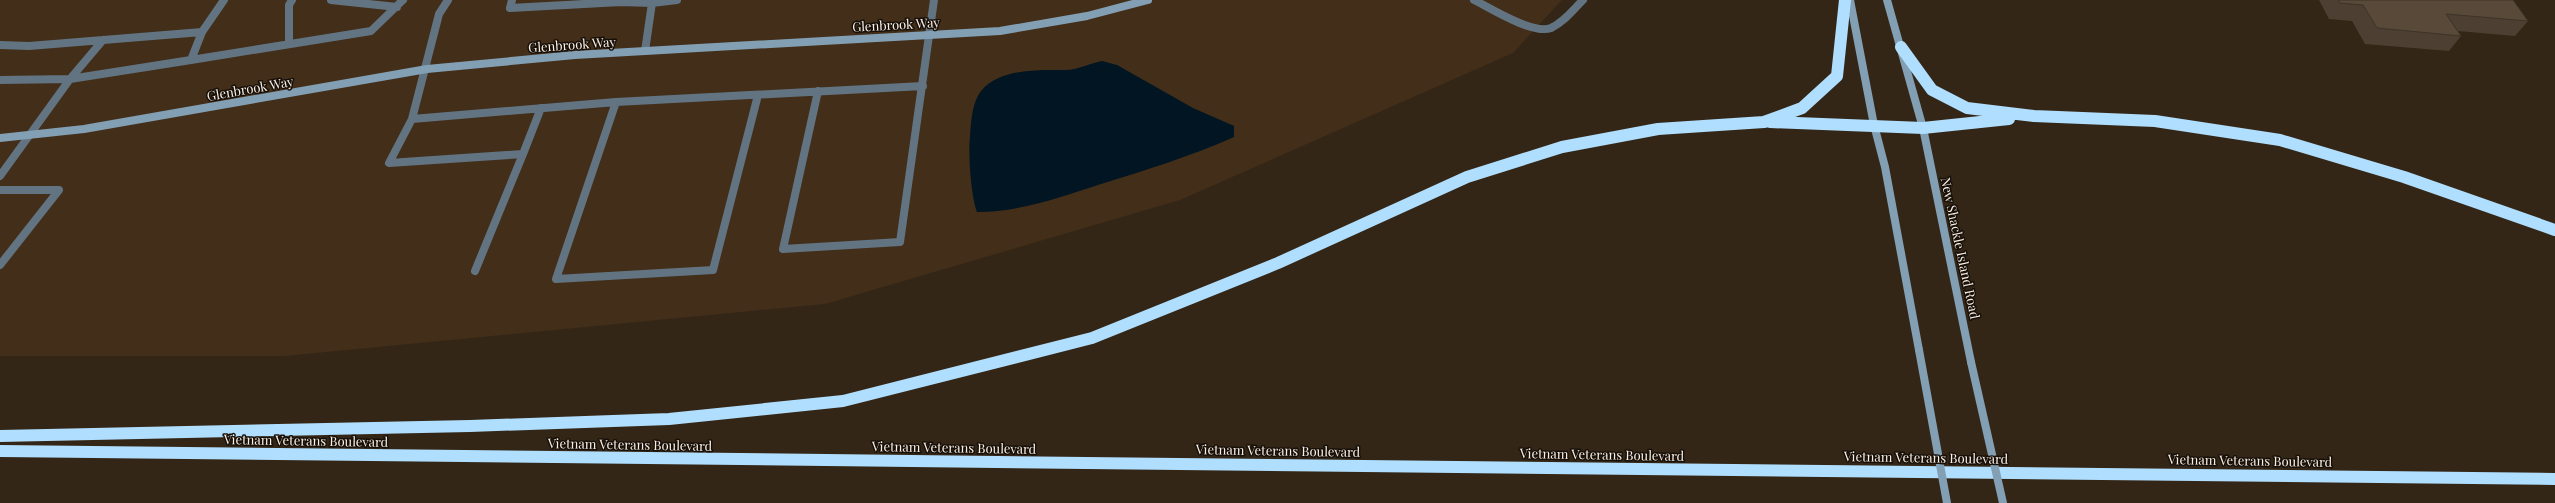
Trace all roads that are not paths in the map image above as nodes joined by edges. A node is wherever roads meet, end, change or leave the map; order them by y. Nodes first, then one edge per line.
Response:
1 (224, 0) edge
2 (292, 0) edge
3 (331, 0) edge
4 (403, 0) edge
5 (448, 0) edge
6 (512, 0) edge
7 (677, 0) edge
8 (934, 0) edge
9 (1148, 0) edge
10 (1474, 0) edge
11 (1584, 0) edge
12 (1845, 0) edge
13 (1850, 0) edge
14 (1887, 0) edge
15 (637, 1) edge
16 (652, 3) junction
17 (397, 7) junction
18 (202, 32) junction
19 (931, 34) junction
20 (103, 40) junction
21 (289, 42) junction
22 (0, 45) edge
23 (1901, 47) junction
24 (645, 51) junction
25 (191, 60) junction
26 (427, 69) junction
27 (70, 79) junction
28 (0, 80) edge
29 (923, 86) junction
30 (818, 91) junction
31 (758, 94) junction
32 (616, 102) junction
33 (541, 108) junction
34 (2034, 116) junction
35 (412, 119) junction
36 (1764, 122) junction
37 (1874, 126) junction
38 (1923, 128) junction
39 (32, 134) junction
40 (0, 138) edge
41 (523, 154) junction
42 (0, 176) edge
43 (0, 190) edge
44 (2555, 230) edge
45 (0, 265) edge
46 (474, 271) dead end
47 (0, 436) edge
48 (0, 451) edge
49 (2555, 479) edge
50 (1947, 503) edge
51 (2003, 503) edge

1 - 18 lane
2 - 21 lane
3 - 17 lane
4 - 17 lane
5 - 26 lane
6 - 15 lane
7 - 16 lane
8 - 19 lane
9 - 19 main road, Glenbrook Way
10 - 11 lane
12 - 36 highway
13 - 37 main road
14 - 23 main road, New Shackle Island Road
15 - 16 lane
16 - 24 lane
17 - 21 lane
18 - 20 lane
18 - 25 lane
19 - 24 main road, Glenbrook Way
19 - 29 lane
20 - 22 lane
20 - 27 lane
21 - 25 lane
23 - 34 highway
23 - 38 main road, New Shackle Island Road
24 - 26 main road, Glenbrook Way
25 - 27 lane
26 - 35 lane
26 - 39 main road, Glenbrook Way
27 - 28 lane
27 - 39 lane
29 - 30 lane
29 - 30 lane
30 - 31 lane
31 - 32 lane
31 - 32 lane
32 - 33 lane
33 - 35 lane
33 - 41 lane
34 - 38 highway
34 - 44 highway
35 - 41 lane
36 - 37 highway
36 - 47 highway
37 - 38 highway
37 - 50 main road, bridge
38 - 51 main road, New Shackle Island Road, bridge
39 - 40 main road, Glenbrook Way
39 - 42 lane
41 - 46 lane
43 - 45 lane
48 - 49 highway, Vietnam Veterans Boulevard

